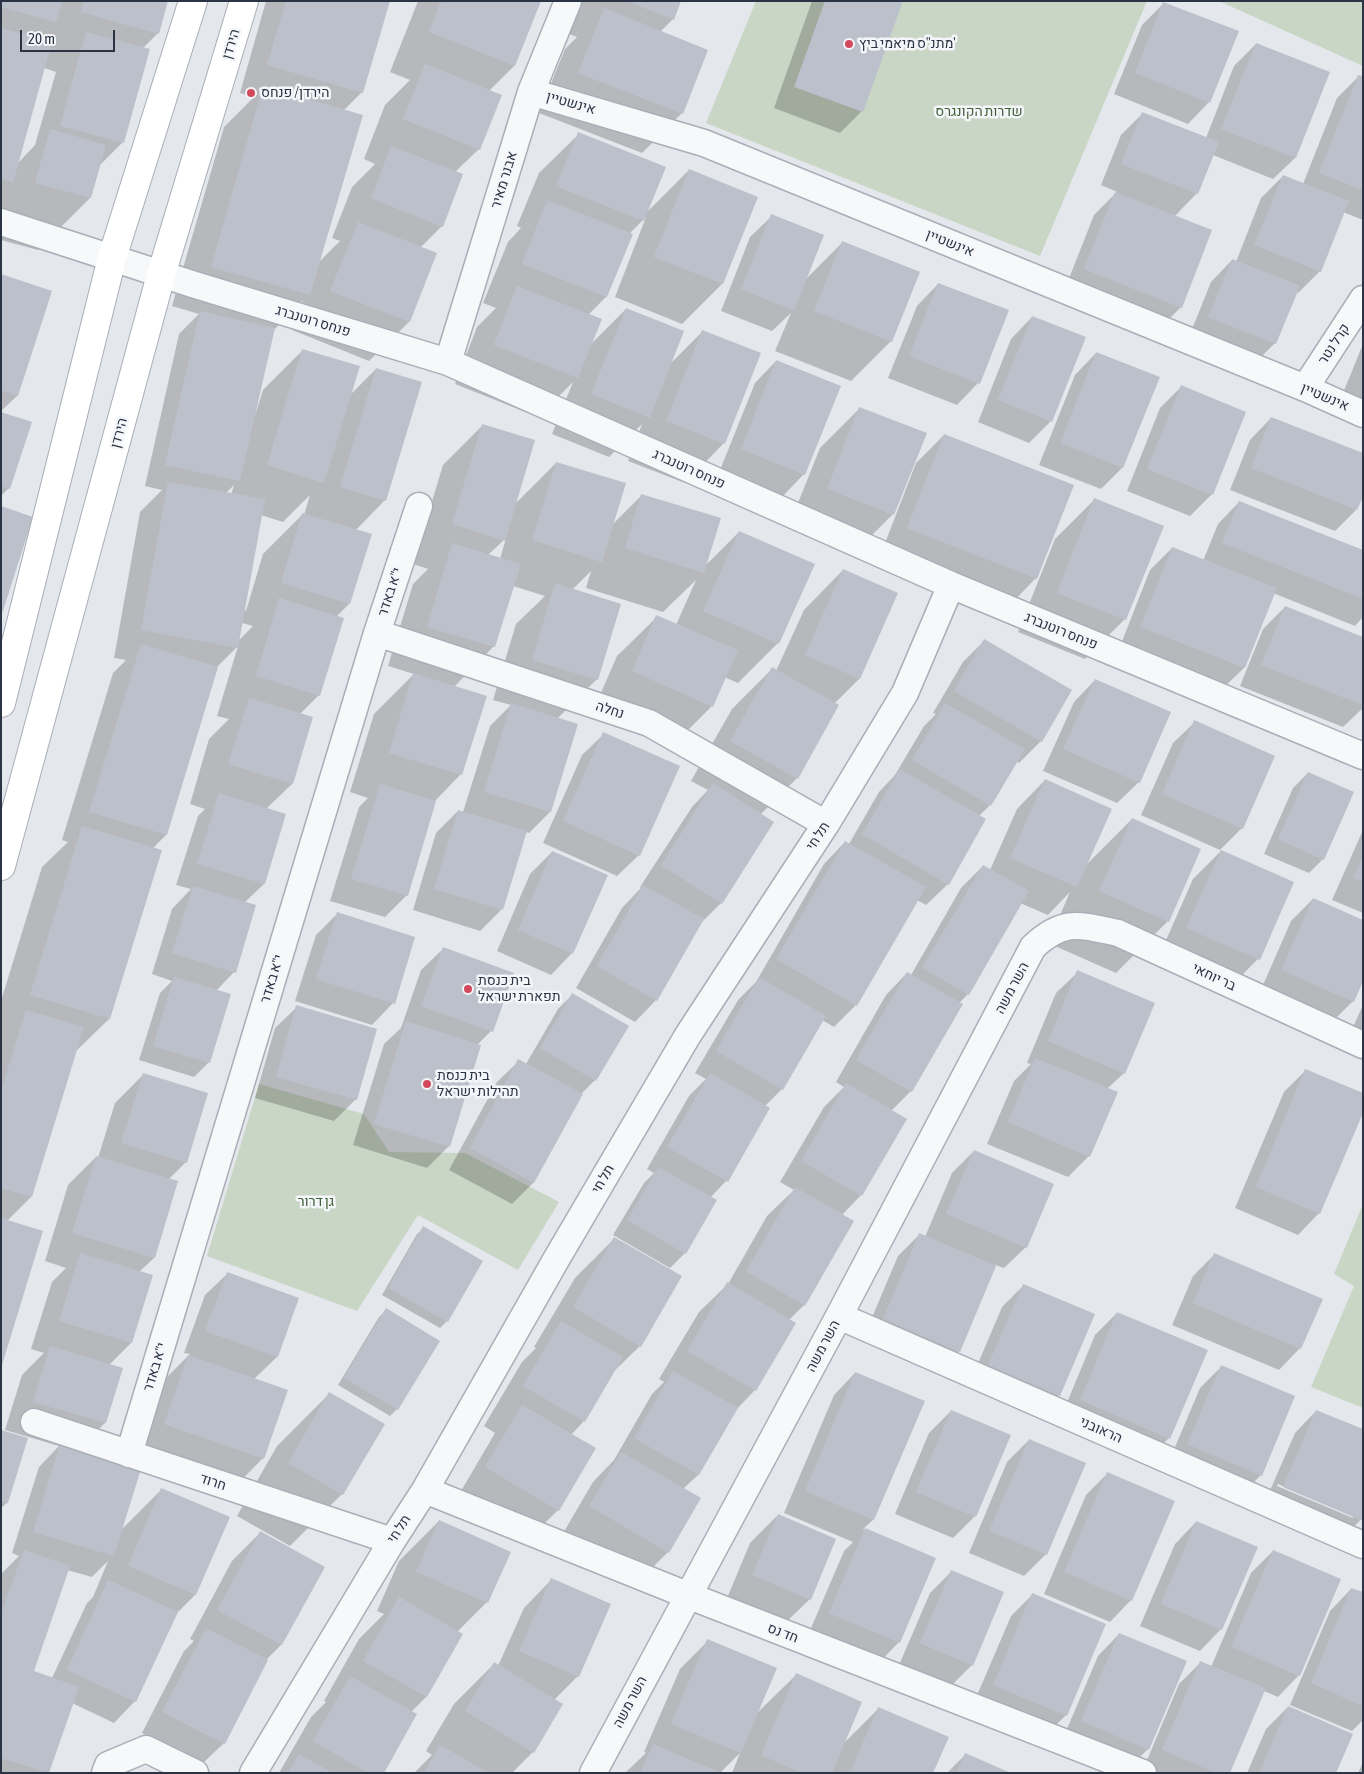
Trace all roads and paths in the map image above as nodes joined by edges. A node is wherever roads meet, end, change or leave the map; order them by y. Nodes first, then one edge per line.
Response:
1 (193, 1) edge
2 (244, 1) edge
3 (568, 1) edge
4 (531, 92) junction
5 (1, 222) edge
6 (112, 258) junction
7 (161, 274) junction
8 (1363, 299) edge
9 (448, 362) junction
10 (1305, 388) junction
11 (1363, 414) edge
12 (419, 506) dead end
13 (951, 586) junction
14 (377, 633) junction
15 (1, 704) edge
16 (1363, 756) edge
17 (826, 824) junction
18 (1, 866) edge
19 (1061, 927) joint
20 (1363, 1045) edge
21 (839, 1316) junction
22 (34, 1422) dead end
23 (129, 1454) junction
24 (425, 1490) junction
25 (392, 1541) junction
26 (1363, 1545) edge
27 (687, 1595) junction
28 (105, 1773) edge
29 (195, 1773) edge
30 (253, 1773) edge
31 (592, 1773) edge
32 (1143, 1773) edge

1 - 6 street
2 - 7 street, הירדן
3 - 4 street, אבנר מאיר
4 - 9 street, אבנר מאיר
4 - 10 street, אינשטיין
5 - 6 street, פנחס רוטנברג
6 - 7 street, פנחס רוטנברג
6 - 15 street
7 - 9 street, פנחס רוטנברג
7 - 18 street, הירדן
8 - 10 street, קרל נטר
9 - 13 street, פנחס רוטנברג
10 - 11 street, אינשטיין
12 - 14 street, י"א באדר
13 - 16 street, פנחס רוטנברג
13 - 17 street, תל חי
14 - 17 street, נחלה
14 - 23 street, י"א באדר
17 - 24 street, תל חי
19 - 20 street, בר יוחאי
19 - 21 street, השר משה
21 - 26 street, הראובני
21 - 27 street, השר משה
22 - 23 street, חרוד
23 - 25 street, חרוד
24 - 25 street, תל חי
24 - 27 street, חד נס
25 - 30 street, תל חי
27 - 31 street, השר משה
27 - 32 street, חד נס
28 - 29 street

